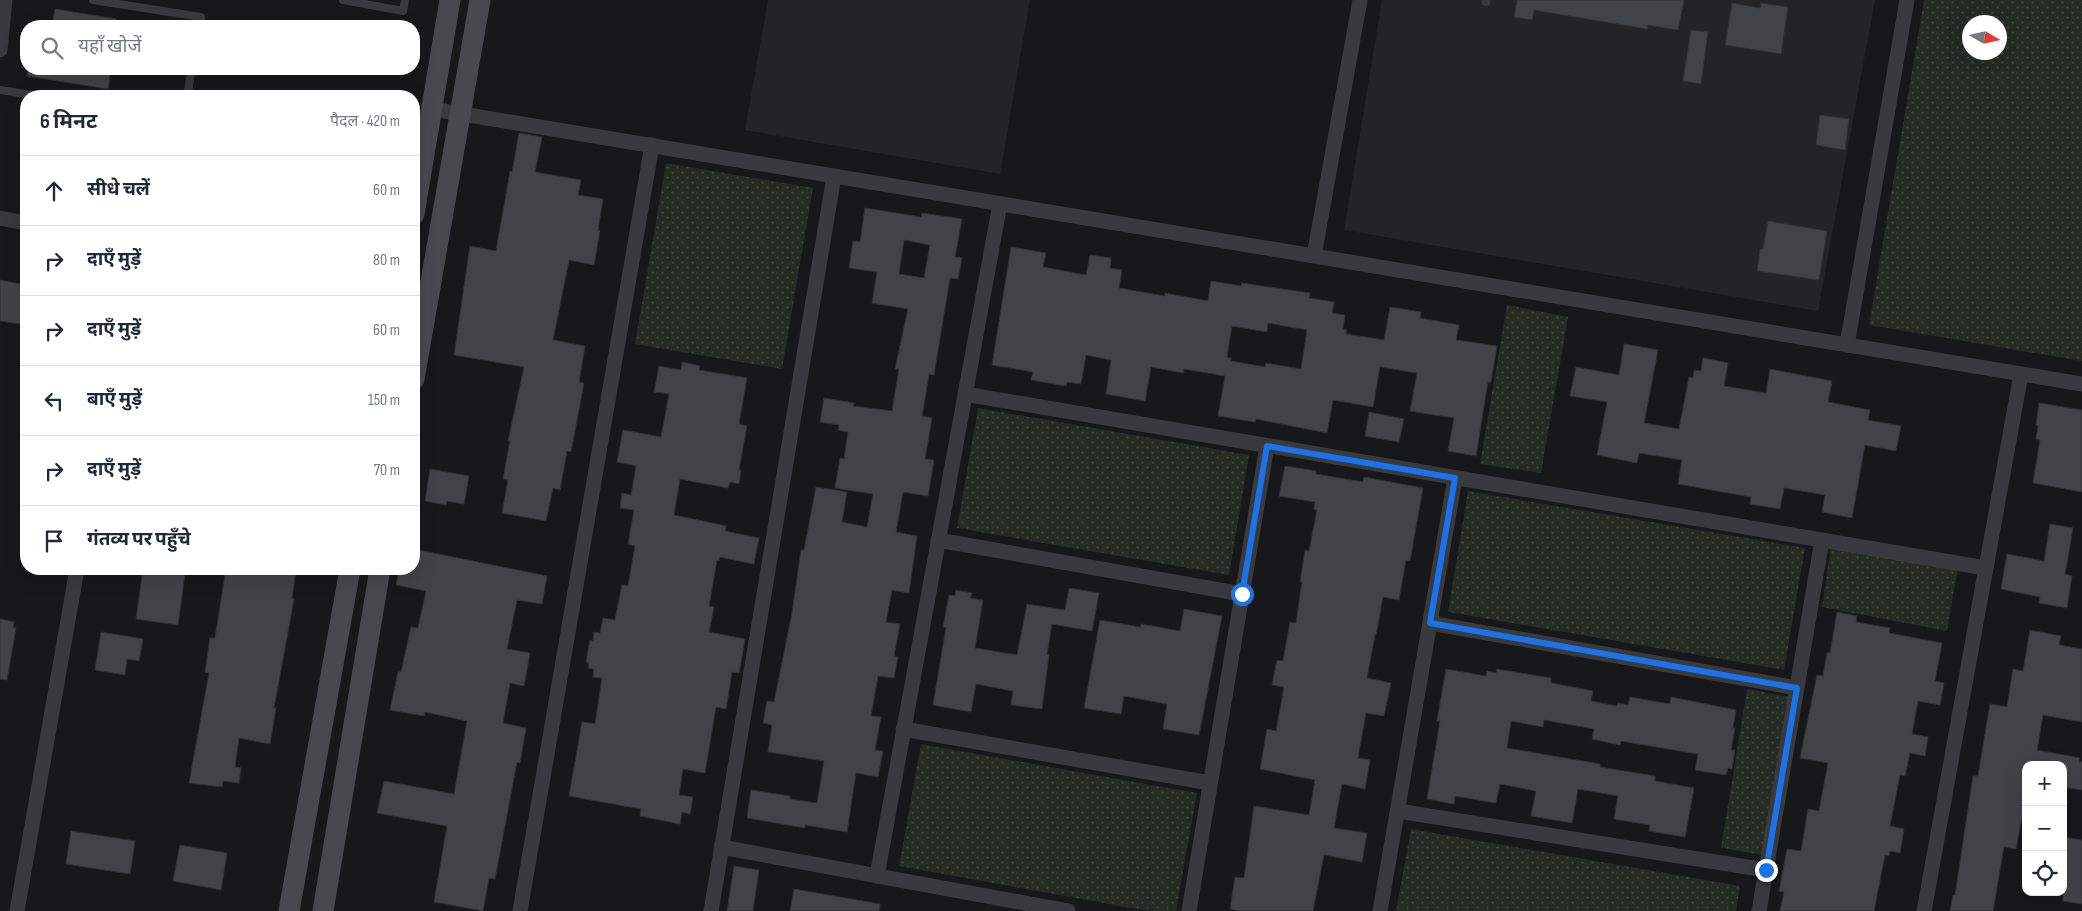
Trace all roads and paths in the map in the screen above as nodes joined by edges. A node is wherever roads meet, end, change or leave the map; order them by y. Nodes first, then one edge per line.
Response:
1 (5, 0) edge
2 (93, 0) edge
3 (343, 0) edge
4 (405, 0) edge
5 (450, 0) edge
6 (480, 0) edge
7 (1360, 0) edge
8 (1907, 0) edge
9 (201, 20) edge
10 (0, 50) edge
11 (191, 75) edge
12 (0, 90) edge
13 (188, 90) edge
14 (20, 93) edge
15 (432, 109) junction
16 (460, 114) junction
17 (652, 146) junction
18 (420, 166) edge
19 (834, 176) junction
20 (1000, 204) junction
21 (0, 218) edge
22 (20, 222) edge
23 (1314, 256) junction
24 (420, 344) edge
25 (1847, 345) junction
26 (2021, 374) junction
27 (2082, 384) edge
28 (965, 394) junction
29 (1267, 446) junction
30 (1455, 478) junction
31 (938, 540) junction
32 (1822, 540) junction
33 (1986, 568) junction
34 (76, 575) edge
35 (349, 575) edge
36 (379, 575) edge
37 (1242, 594) junction
38 (1430, 623) junction
39 (1797, 688) junction
40 (904, 729) junction
41 (1210, 782) junction
42 (1398, 812) junction
43 (722, 847) junction
44 (1766, 870) junction
45 (876, 876) junction
46 (17, 911) edge
47 (289, 911) edge
48 (323, 911) edge
49 (520, 911) edge
50 (711, 911) edge
51 (1068, 911) edge
52 (1188, 911) edge
53 (1380, 911) edge
54 (1760, 911) edge
55 (1924, 911) edge

1 - 10 street
2 - 9 lane
3 - 4 lane
5 - 15 street
6 - 16 street
7 - 23 street
8 - 25 street
11 - 13 lane
12 - 14 lane
15 - 16 street
15 - 18 street
16 - 17 street
16 - 24 street
17 - 19 street
17 - 49 street
19 - 20 street
19 - 43 street
20 - 23 street
20 - 28 street
21 - 22 street
23 - 25 street
25 - 26 street
26 - 27 street
26 - 33 street
28 - 29 street
28 - 31 street
29 - 30 street
29 - 37 street
30 - 32 street
30 - 38 street
31 - 37 street
31 - 40 street
32 - 33 street
32 - 39 street
33 - 55 street
34 - 46 street
35 - 47 street
36 - 48 street
37 - 41 street
38 - 39 street
38 - 42 street
39 - 44 street
40 - 41 street
40 - 45 street
41 - 52 street
42 - 44 street
42 - 53 street
43 - 45 street
43 - 50 street
44 - 54 street
45 - 51 street

